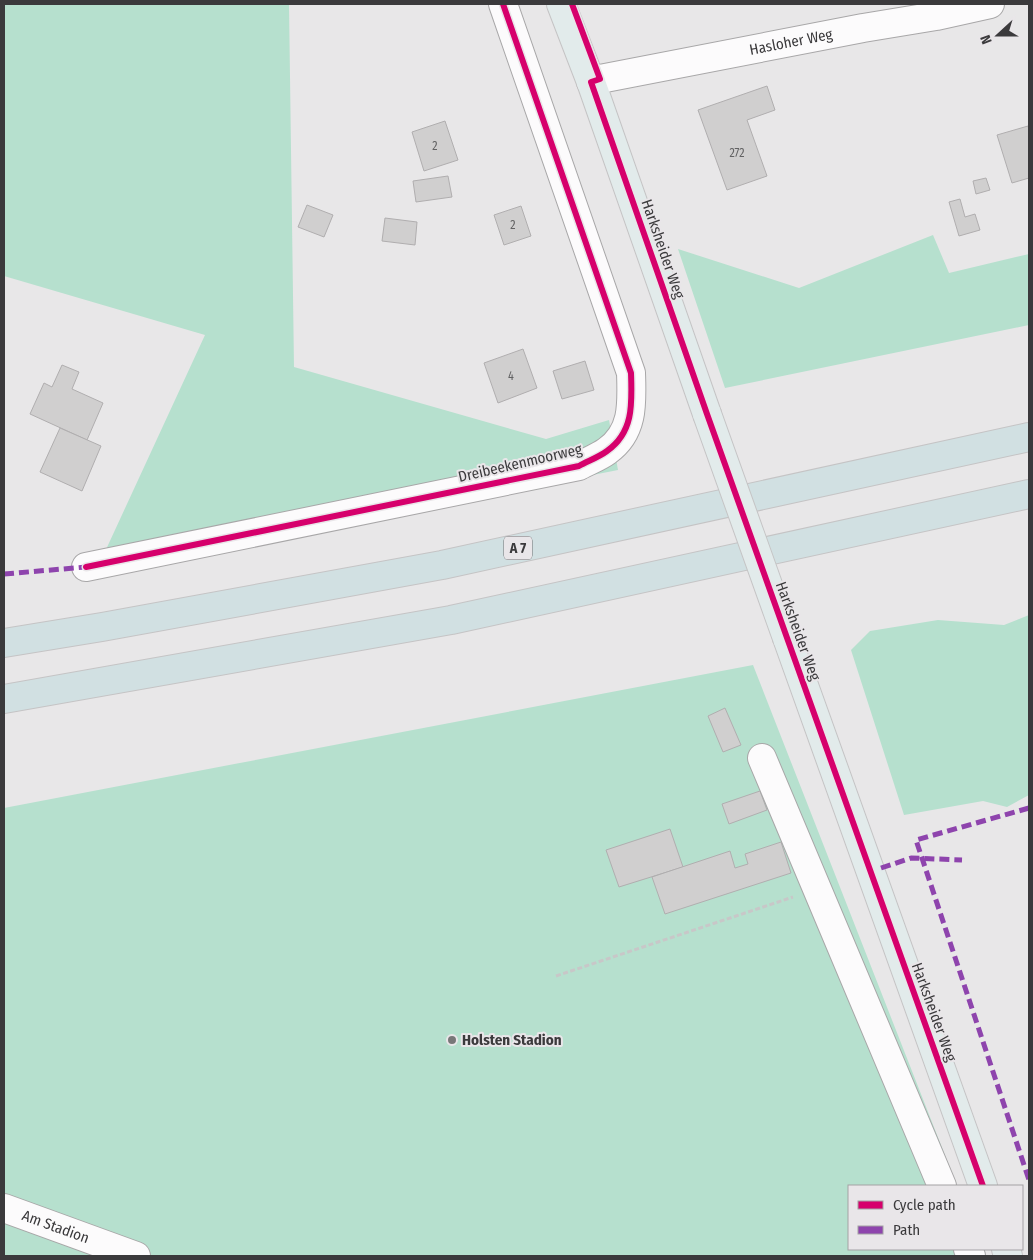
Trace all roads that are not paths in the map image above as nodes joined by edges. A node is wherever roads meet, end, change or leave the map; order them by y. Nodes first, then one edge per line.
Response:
1 (503, 4) edge
2 (561, 4) edge
3 (990, 4) edge
4 (935, 10) edge
5 (591, 82) junction
6 (1029, 437) edge
7 (1029, 494) edge
8 (86, 568) dead end
9 (4, 643) edge
10 (4, 699) edge
11 (762, 758) dead end
12 (942, 1185) edge
13 (983, 1185) edge
14 (4, 1208) edge
15 (136, 1256) edge

1 - 8 street, Dreibeekenmoorweg
2 - 5 main road, Harksheider Weg
3 - 4 street, Hasloher Weg
4 - 5 street, Hasloher Weg
5 - 13 main road, Harksheider Weg, bridge
6 - 9 highway, A 7
7 - 10 highway
11 - 12 street
14 - 15 street, Am Stadion

